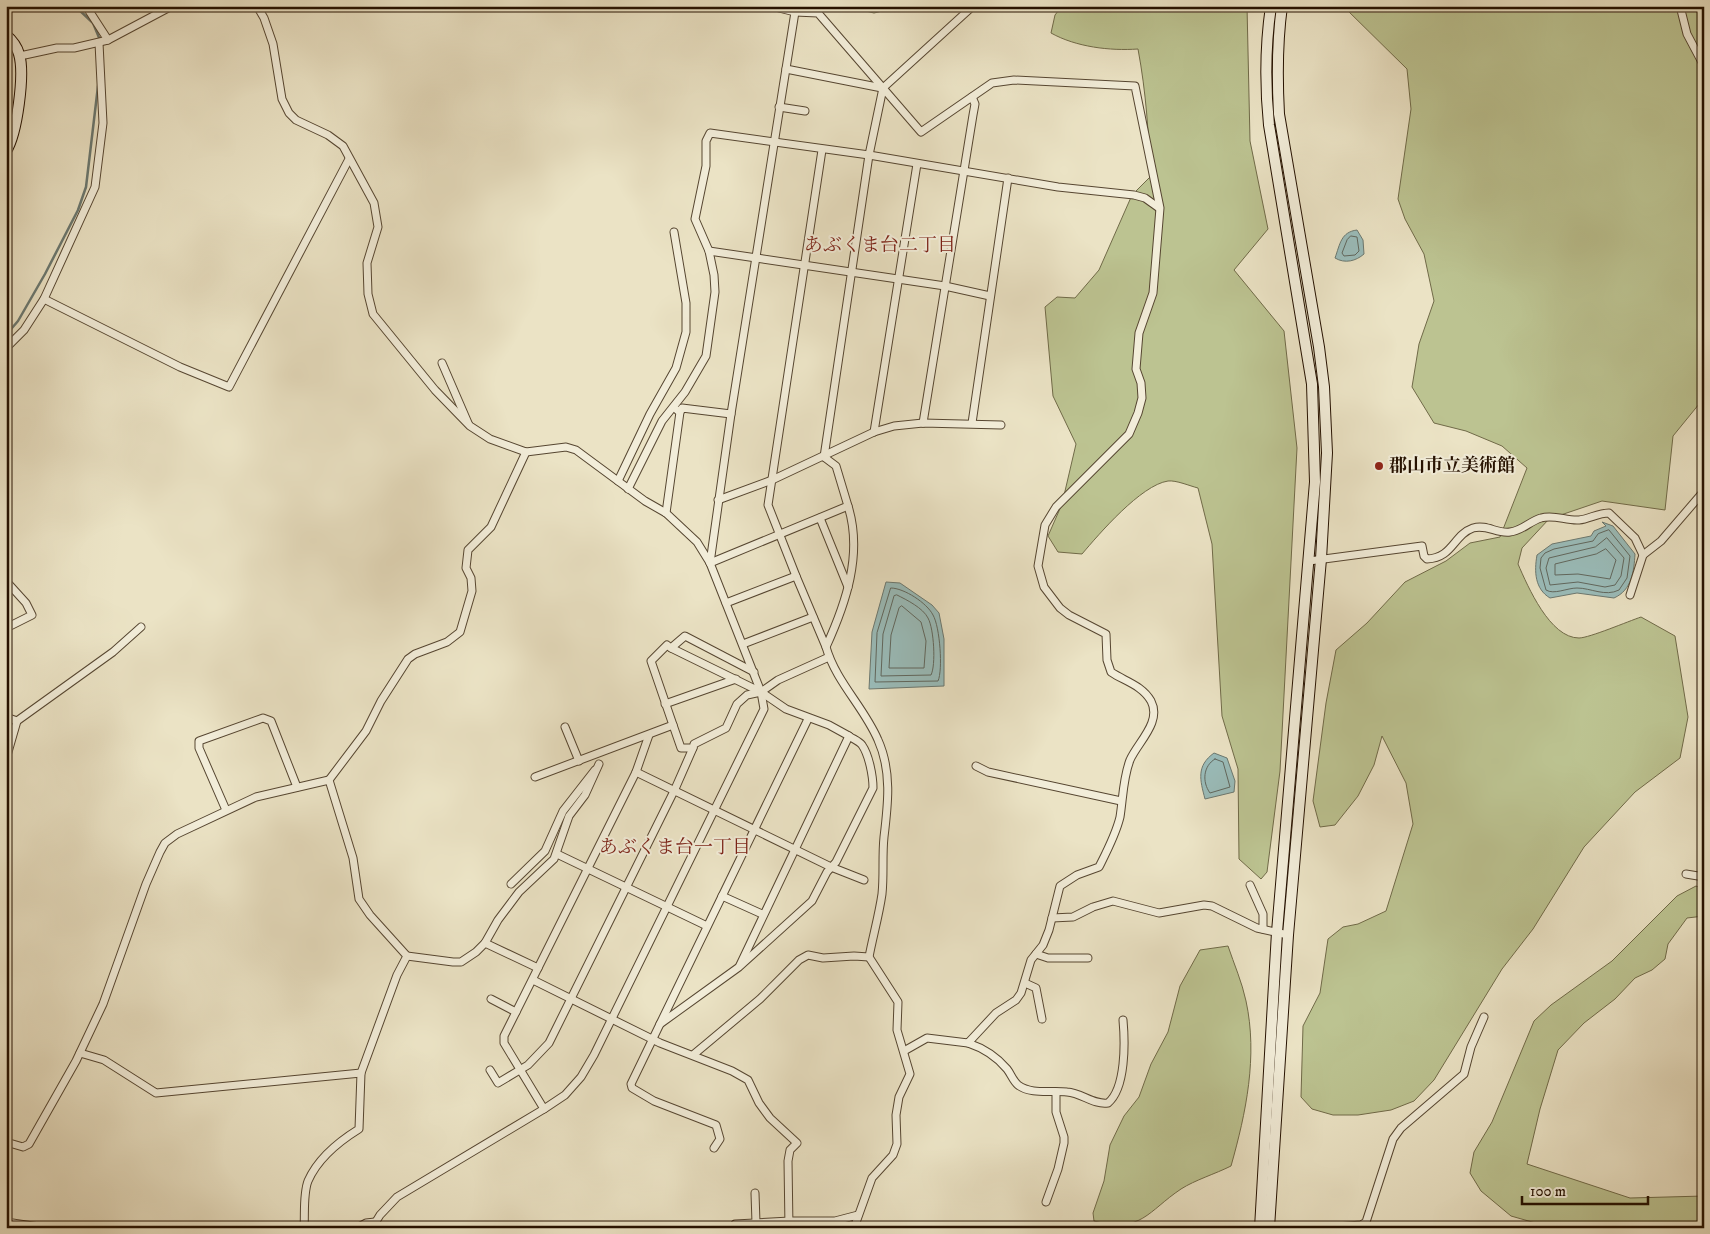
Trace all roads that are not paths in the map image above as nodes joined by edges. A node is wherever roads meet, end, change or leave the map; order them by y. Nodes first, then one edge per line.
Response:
1 (86, 6) edge
2 (172, 6) edge
3 (257, 6) edge
4 (771, 6) edge
5 (972, 6) edge
6 (1271, 6) edge
7 (1282, 6) edge
8 (1680, 6) edge
9 (795, 12) junction
10 (6, 35) edge
11 (108, 40) junction
12 (99, 43) junction
13 (20, 56) junction
14 (1704, 66) edge
15 (786, 69) junction
16 (882, 88) junction
17 (972, 97) junction
18 (779, 107) junction
19 (805, 111) dead end
20 (773, 142) junction
21 (822, 150) junction
22 (6, 151) edge
23 (869, 155) junction
24 (349, 159) junction
25 (917, 164) junction
26 (964, 171) junction
27 (1008, 178) junction
28 (1160, 208) junction
29 (674, 232) dead end
30 (709, 251) junction
31 (755, 259) junction
32 (805, 267) junction
33 (851, 273) junction
34 (898, 279) junction
35 (945, 286) junction
36 (990, 296) junction
37 (44, 299) junction
38 (6, 348) edge
39 (442, 363) dead end
40 (672, 408) junction
41 (680, 412) junction
42 (731, 414) junction
43 (924, 423) junction
44 (972, 424) junction
45 (1001, 425) dead end
46 (470, 426) junction
47 (874, 432) junction
48 (526, 452) junction
49 (824, 456) junction
50 (772, 480) junction
51 (618, 481) junction
52 (628, 489) junction
53 (1704, 491) edge
54 (718, 500) junction
55 (848, 506) junction
56 (666, 512) junction
57 (820, 518) junction
58 (780, 534) junction
59 (1643, 555) junction
60 (1320, 559) junction
61 (1309, 560) junction
62 (710, 563) junction
63 (796, 576) junction
64 (6, 581) edge
65 (848, 588) junction
66 (1630, 594) dead end
67 (726, 603) junction
68 (813, 617) junction
69 (141, 627) dead end
70 (6, 628) edge
71 (743, 644) junction
72 (826, 647) junction
73 (672, 648) junction
74 (829, 657) junction
75 (754, 672) junction
76 (736, 679) junction
77 (761, 692) junction
78 (665, 704) junction
79 (6, 717) edge
80 (808, 719) junction
81 (17, 721) junction
82 (673, 725) junction
83 (565, 727) dead end
84 (649, 735) junction
85 (849, 736) junction
86 (693, 748) junction
87 (6, 759) edge
88 (579, 761) junction
89 (976, 766) dead end
90 (636, 772) junction
91 (535, 777) dead end
92 (329, 780) junction
93 (297, 787) junction
94 (675, 789) junction
95 (1121, 801) junction
96 (226, 810) junction
97 (715, 810) junction
98 (755, 829) junction
99 (796, 848) junction
100 (557, 854) junction
101 (588, 867) junction
102 (831, 867) junction
103 (1686, 874) dead end
104 (1704, 877) edge
105 (864, 880) dead end
106 (511, 884) dead end
107 (1250, 885) dead end
108 (626, 887) junction
109 (722, 896) junction
110 (667, 907) junction
111 (762, 914) junction
112 (1052, 918) junction
113 (707, 926) junction
114 (1263, 930) junction
115 (1277, 932) junction
116 (1288, 935) junction
117 (485, 943) junction
118 (1036, 954) junction
119 (407, 956) junction
120 (869, 957) junction
121 (1088, 958) dead end
122 (739, 967) junction
123 (538, 968) junction
124 (533, 980) junction
125 (1024, 983) junction
126 (491, 999) dead end
127 (572, 1000) junction
128 (516, 1012) junction
129 (1484, 1017) dead end
130 (1042, 1019) dead end
131 (612, 1020) junction
132 (1123, 1020) dead end
133 (660, 1024) junction
134 (653, 1039) junction
135 (968, 1043) junction
136 (904, 1051) junction
137 (80, 1053) junction
138 (692, 1054) junction
139 (521, 1069) junction
140 (490, 1070) dead end
141 (361, 1073) junction
142 (1056, 1092) junction
143 (544, 1109) junction
144 (6, 1142) edge
145 (714, 1148) dead end
146 (755, 1193) dead end
147 (1046, 1202) dead end
148 (858, 1215) junction
149 (6, 1222) edge
150 (756, 1223) junction
151 (790, 1224) edge
152 (374, 1225) edge
153 (46, 1228) edge
154 (304, 1228) edge
155 (358, 1228) edge
156 (734, 1228) edge
157 (854, 1228) edge
158 (1260, 1228) edge
159 (1269, 1228) edge
160 (1325, 1228) edge

1 - 11 street
2 - 11 street
3 - 24 street
4 - 9 street
5 - 16 street
6 - 61 street
7 - 60 street
8 - 14 street
9 - 15 street
9 - 16 street
10 - 13 street
11 - 12 street
12 - 13 street
12 - 37 street
13 - 22 street
15 - 16 street
15 - 18 street
16 - 17 street
16 - 23 street
17 - 26 street
17 - 28 street
18 - 19 street
18 - 20 street
20 - 21 street
20 - 30 street
20 - 31 street
21 - 23 street
21 - 32 street
23 - 25 street
23 - 33 street
24 - 37 street
24 - 46 street
25 - 26 street
25 - 34 street
26 - 27 street
26 - 35 street
27 - 28 street
27 - 36 street
28 - 95 street
29 - 51 street
30 - 31 street
30 - 40 street
31 - 32 street
31 - 42 street
32 - 33 street
32 - 50 street
33 - 34 street
33 - 49 street
34 - 35 street
34 - 47 street
35 - 36 street
35 - 43 street
36 - 44 street
37 - 38 street
39 - 46 street
40 - 41 street
40 - 52 street
41 - 42 street
41 - 56 street
42 - 54 street
43 - 44 street
43 - 47 street
44 - 45 street
46 - 48 street
47 - 49 street
48 - 51 street
48 - 92 street
49 - 50 street
49 - 55 street
50 - 54 street
50 - 58 street
51 - 52 street
52 - 56 street
53 - 59 street
54 - 62 street
55 - 57 street
55 - 65 street
56 - 62 street
57 - 58 street
57 - 65 street
58 - 62 street
58 - 63 street
59 - 60 street
59 - 66 street
60 - 61 street
60 - 116 street
61 - 115 street
62 - 67 street
63 - 67 street
63 - 68 street
64 - 70 street
65 - 72 street
67 - 71 street
68 - 71 street
68 - 72 street
69 - 81 street
71 - 75 street
72 - 74 street
73 - 75 street
73 - 76 street
73 - 78 street
74 - 77 street
74 - 120 street
75 - 77 street
76 - 77 street
76 - 78 street
77 - 80 street
77 - 86 street
77 - 97 street
78 - 82 street
79 - 81 street
80 - 85 street
80 - 98 street
81 - 87 street
82 - 84 street
82 - 86 street
83 - 88 street
84 - 88 street
84 - 90 street
85 - 99 street
85 - 102 street
86 - 94 street
88 - 91 street
89 - 95 street
90 - 94 street
90 - 101 street
92 - 93 street
92 - 119 street
93 - 96 street
93 - 96 street
94 - 97 street
94 - 108 street
95 - 112 street
96 - 137 street
97 - 98 street
97 - 110 street
98 - 99 street
98 - 109 street
99 - 102 street
99 - 111 street
100 - 101 street
100 - 106 street
100 - 117 street
101 - 108 street
101 - 123 street
102 - 105 street
102 - 122 street
103 - 104 street
107 - 114 street
108 - 110 street
108 - 127 street
109 - 111 street
109 - 113 street
110 - 113 street
110 - 131 street
111 - 122 street
112 - 114 street
112 - 118 street
113 - 133 street
114 - 115 street
115 - 116 street
115 - 158 street
116 - 159 street
117 - 119 street
117 - 123 street
118 - 121 street
118 - 125 street
119 - 141 street
120 - 136 street
120 - 138 street
122 - 133 street
123 - 124 street
124 - 127 street
124 - 128 street
125 - 130 street
125 - 135 street
126 - 128 street
127 - 131 street
127 - 139 street
128 - 139 street
129 - 160 street
131 - 134 street
131 - 143 street
132 - 142 street
133 - 134 street
134 - 138 street
134 - 145 street
135 - 136 street
135 - 142 street
136 - 148 street
137 - 141 street
137 - 144 street
138 - 151 street
139 - 140 street
139 - 143 street
141 - 154 street
142 - 147 street
143 - 152 street
146 - 150 street
148 - 151 street
148 - 157 street
149 - 153 street
150 - 151 street
150 - 156 street
152 - 155 street

